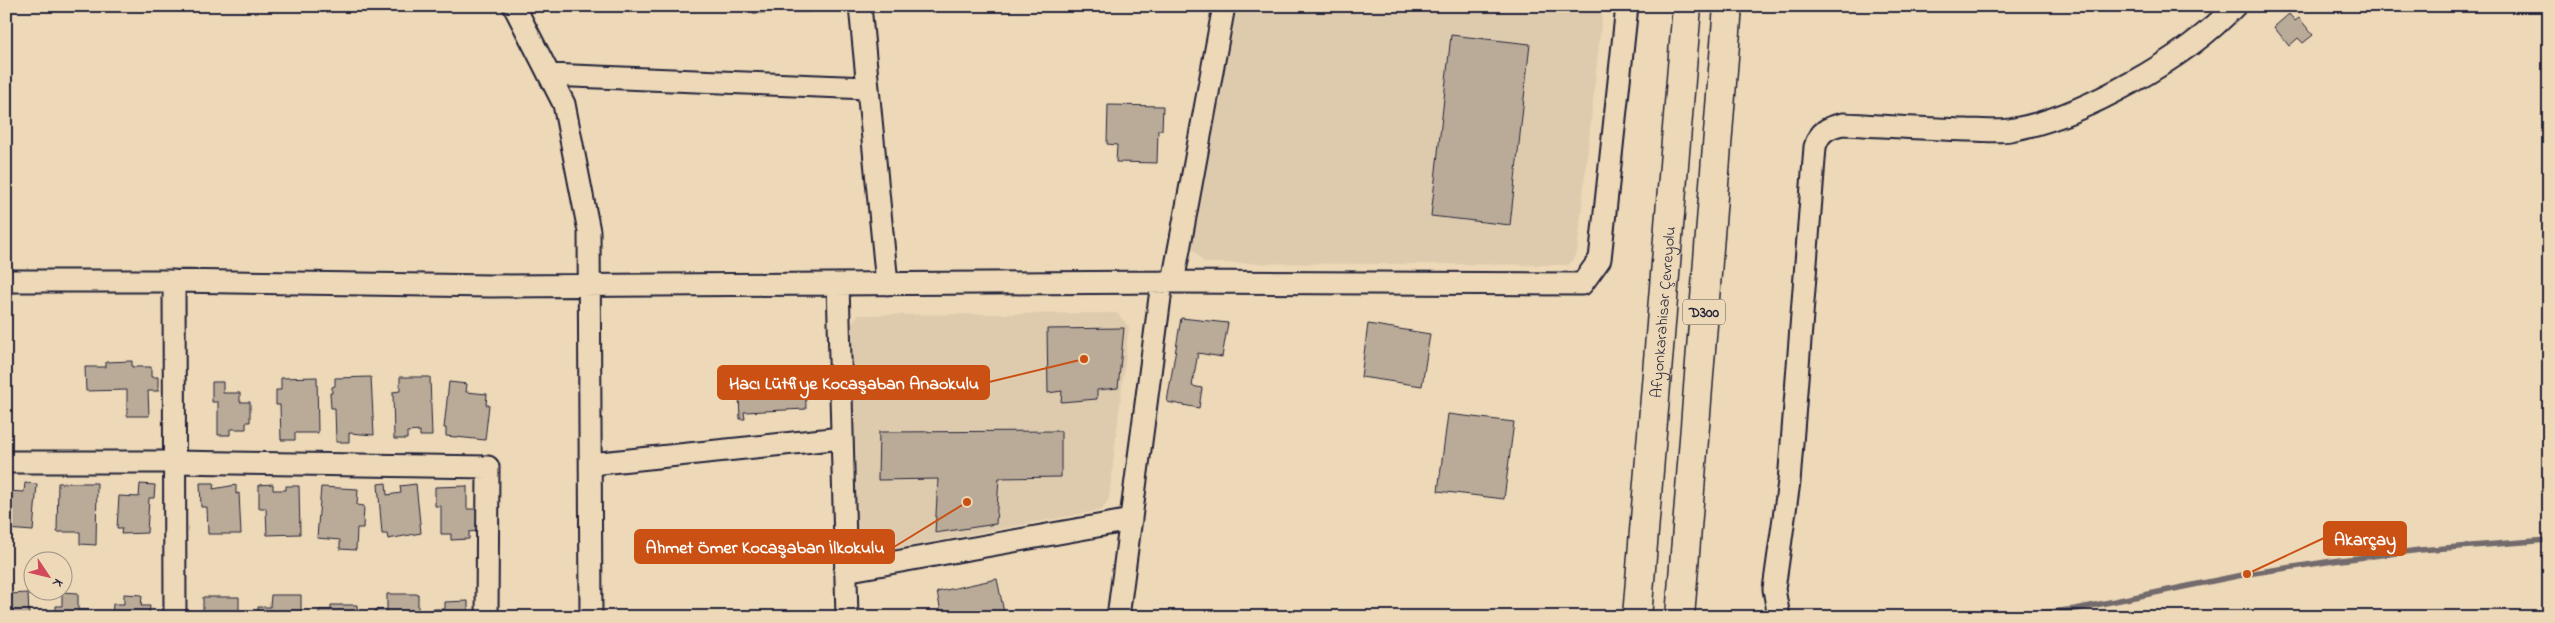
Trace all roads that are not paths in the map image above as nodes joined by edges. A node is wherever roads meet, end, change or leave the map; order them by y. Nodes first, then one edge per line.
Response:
1 (514, 6) edge
2 (860, 6) edge
3 (1224, 6) edge
4 (1627, 6) edge
5 (1687, 6) edge
6 (1728, 6) edge
7 (2235, 6) edge
8 (549, 75) junction
9 (868, 88) junction
10 (6, 281) edge
11 (174, 281) junction
12 (1168, 282) junction
13 (838, 284) junction
14 (887, 284) junction
15 (591, 286) junction
16 (842, 438) junction
17 (6, 462) edge
18 (174, 462) junction
19 (591, 464) junction
20 (1131, 520) junction
21 (845, 571) junction
22 (1637, 615) edge
23 (175, 617) edge
24 (487, 617) edge
25 (591, 617) edge
26 (847, 617) edge
27 (1118, 617) edge
28 (1680, 617) edge
29 (1779, 617) edge

1 - 8 street
2 - 9 street
3 - 12 street
4 - 12 street
5 - 22 highway, Afyonkarahisar Çevreyolu / D300
6 - 28 highway, D300
7 - 29 street
8 - 9 street
8 - 15 street
9 - 14 street
10 - 11 street
11 - 15 street
11 - 18 street
12 - 14 street
12 - 20 street
13 - 14 street
13 - 15 street
13 - 16 street
15 - 19 street
16 - 19 street
16 - 21 street
17 - 18 street
18 - 23 street
18 - 24 street
19 - 25 street
20 - 21 street
20 - 27 street
21 - 26 street

